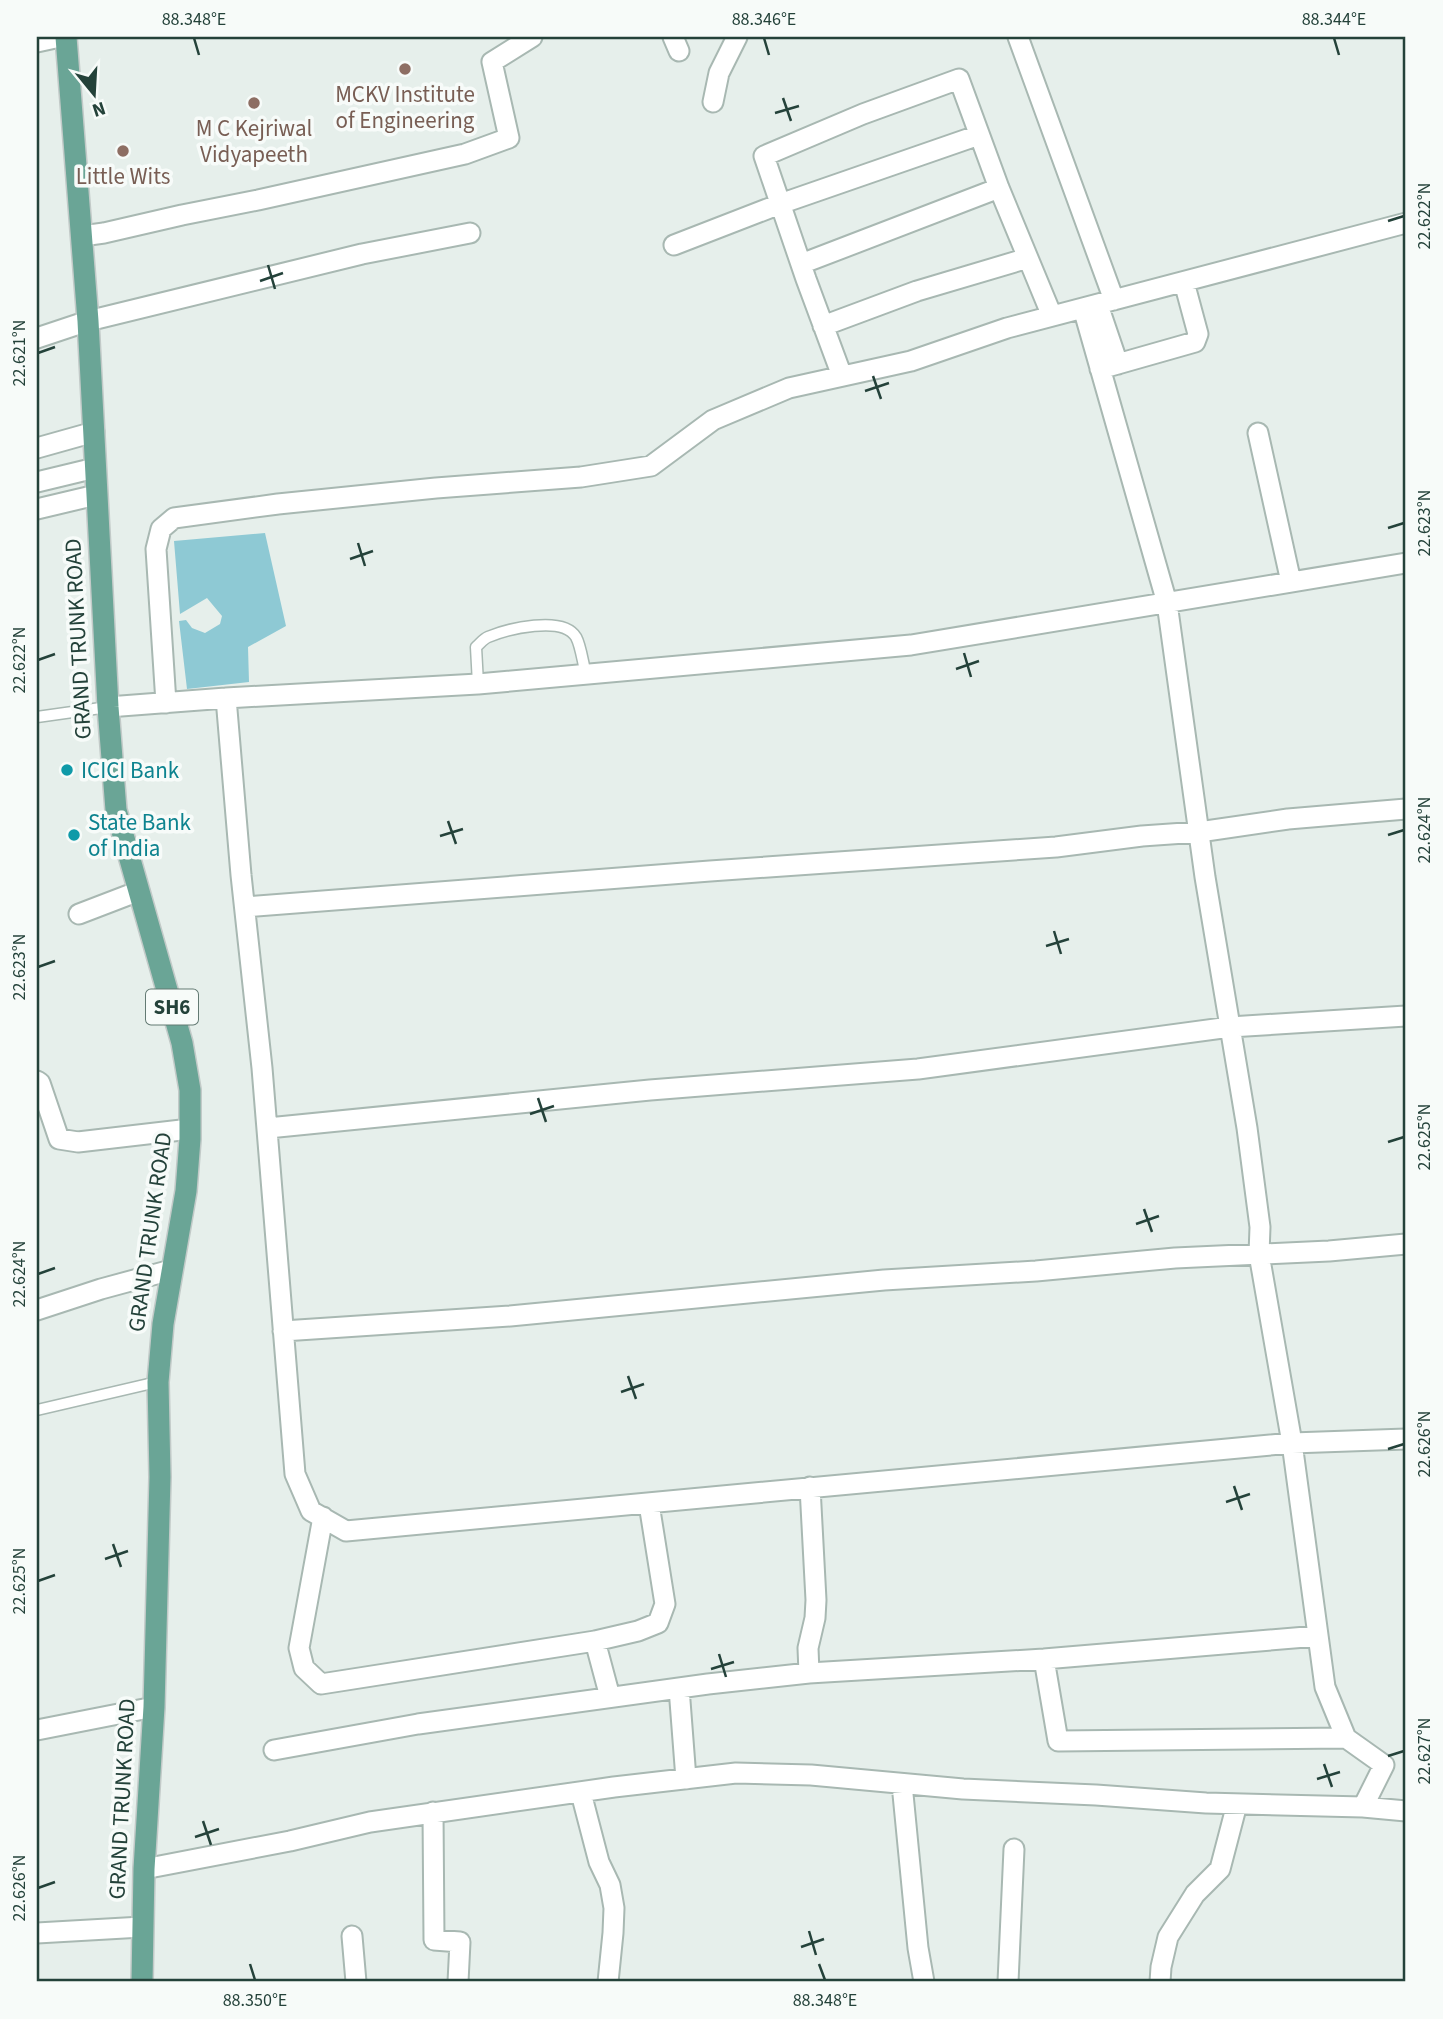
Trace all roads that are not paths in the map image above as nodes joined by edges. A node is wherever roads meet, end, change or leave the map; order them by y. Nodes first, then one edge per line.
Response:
1 (60, 37) edge
2 (66, 37) edge
3 (532, 37) edge
4 (737, 37) edge
5 (1018, 37) edge
6 (37, 42) edge
7 (713, 102) dead end
8 (979, 135) junction
9 (999, 188) junction
10 (780, 204) junction
11 (1406, 223) edge
12 (470, 233) dead end
13 (82, 236) junction
14 (674, 245) dead end
15 (1028, 258) junction
16 (801, 264) junction
17 (1184, 282) junction
18 (1098, 304) junction
19 (1052, 316) junction
20 (88, 321) junction
21 (823, 326) junction
22 (37, 338) edge
23 (1109, 367) junction
24 (842, 376) junction
25 (94, 432) junction
26 (1258, 433) dead end
27 (37, 448) edge
28 (95, 468) junction
29 (37, 482) edge
30 (96, 495) junction
31 (37, 509) edge
32 (1406, 563) edge
33 (1291, 582) junction
34 (1167, 603) junction
35 (586, 674) junction
36 (478, 684) junction
37 (226, 698) junction
38 (166, 703) junction
39 (108, 708) junction
40 (37, 717) edge
41 (1406, 809) edge
42 (1199, 832) junction
43 (139, 891) junction
44 (245, 907) junction
45 (79, 914) dead end
46 (1406, 1016) edge
47 (1230, 1027) junction
48 (37, 1081) edge
49 (268, 1128) junction
50 (190, 1129) junction
51 (1406, 1244) edge
52 (1259, 1254) junction
53 (171, 1270) junction
54 (37, 1310) edge
55 (283, 1331) junction
56 (158, 1382) junction
57 (37, 1410) edge
58 (1406, 1438) edge
59 (1292, 1443) junction
60 (810, 1487) junction
61 (649, 1504) junction
62 (323, 1517) junction
63 (1318, 1636) junction
64 (595, 1641) junction
65 (1044, 1659) junction
66 (809, 1673) junction
67 (678, 1688) junction
68 (610, 1697) junction
69 (154, 1707) junction
70 (37, 1730) edge
71 (1346, 1738) junction
72 (274, 1750) dead end
73 (686, 1779) junction
74 (902, 1784) junction
75 (582, 1793) junction
76 (1237, 1804) junction
77 (1363, 1807) junction
78 (1406, 1811) edge
79 (433, 1812) junction
80 (1014, 1849) dead end
81 (144, 1869) junction
82 (142, 1927) junction
83 (37, 1933) edge
84 (352, 1936) dead end
85 (142, 1982) edge
86 (356, 1982) edge
87 (458, 1982) edge
88 (608, 1982) edge
89 (924, 1982) edge
90 (1008, 1982) edge
91 (1160, 1982) edge

1 - 6 street
2 - 13 main road, GRAND TRUNK ROAD / SH6
3 - 13 street
4 - 7 street
5 - 18 street
8 - 9 street
8 - 10 street
8 - 10 street
9 - 15 street
9 - 16 street
10 - 14 street
10 - 16 street
11 - 17 street
12 - 20 street
13 - 20 main road, GRAND TRUNK ROAD / SH6
15 - 19 street
15 - 21 street
16 - 21 street
17 - 18 street
17 - 23 street
18 - 19 street
18 - 23 street
19 - 24 street
20 - 22 street
20 - 25 main road, GRAND TRUNK ROAD / SH6
21 - 24 street
23 - 34 street
24 - 38 street
25 - 27 street
25 - 28 main road, GRAND TRUNK ROAD / SH6
26 - 33 street
28 - 29 street
28 - 30 main road, GRAND TRUNK ROAD / SH6
30 - 31 street
30 - 39 main road, GRAND TRUNK ROAD / SH6
32 - 33 street
33 - 34 street
34 - 35 street
34 - 42 street
35 - 36 street
35 - 36 lane
36 - 37 street
37 - 38 street
37 - 44 street
38 - 39 street
39 - 40 lane
39 - 43 main road, GRAND TRUNK ROAD / SH6
41 - 42 street
42 - 44 street
42 - 47 street
43 - 45 street
43 - 50 main road, GRAND TRUNK ROAD / SH6
44 - 49 street
46 - 47 street
47 - 49 street
47 - 52 street
48 - 50 street
49 - 55 street
50 - 53 main road, GRAND TRUNK ROAD / SH6
51 - 52 street
52 - 55 street
52 - 59 street
53 - 54 street
53 - 56 main road, GRAND TRUNK ROAD / SH6
55 - 62 street
56 - 57 lane
56 - 69 main road, GRAND TRUNK ROAD / SH6
58 - 59 street
59 - 60 street
59 - 63 street
60 - 61 street
60 - 66 street
61 - 62 street
61 - 64 street
62 - 64 street
63 - 65 street
63 - 71 street
64 - 68 street
65 - 66 street
65 - 71 street
66 - 67 street
67 - 68 street
67 - 73 street
68 - 72 street
69 - 70 street
69 - 81 main road, GRAND TRUNK ROAD / SH6
71 - 77 street
73 - 74 street
73 - 75 street
74 - 76 street
74 - 89 street
75 - 79 street
75 - 88 street
76 - 77 street
76 - 91 street
77 - 78 street
79 - 81 street
79 - 87 street
80 - 90 street
81 - 82 main road, GRAND TRUNK ROAD / SH6
82 - 83 street
82 - 85 main road, GRAND TRUNK ROAD / SH6
84 - 86 street

